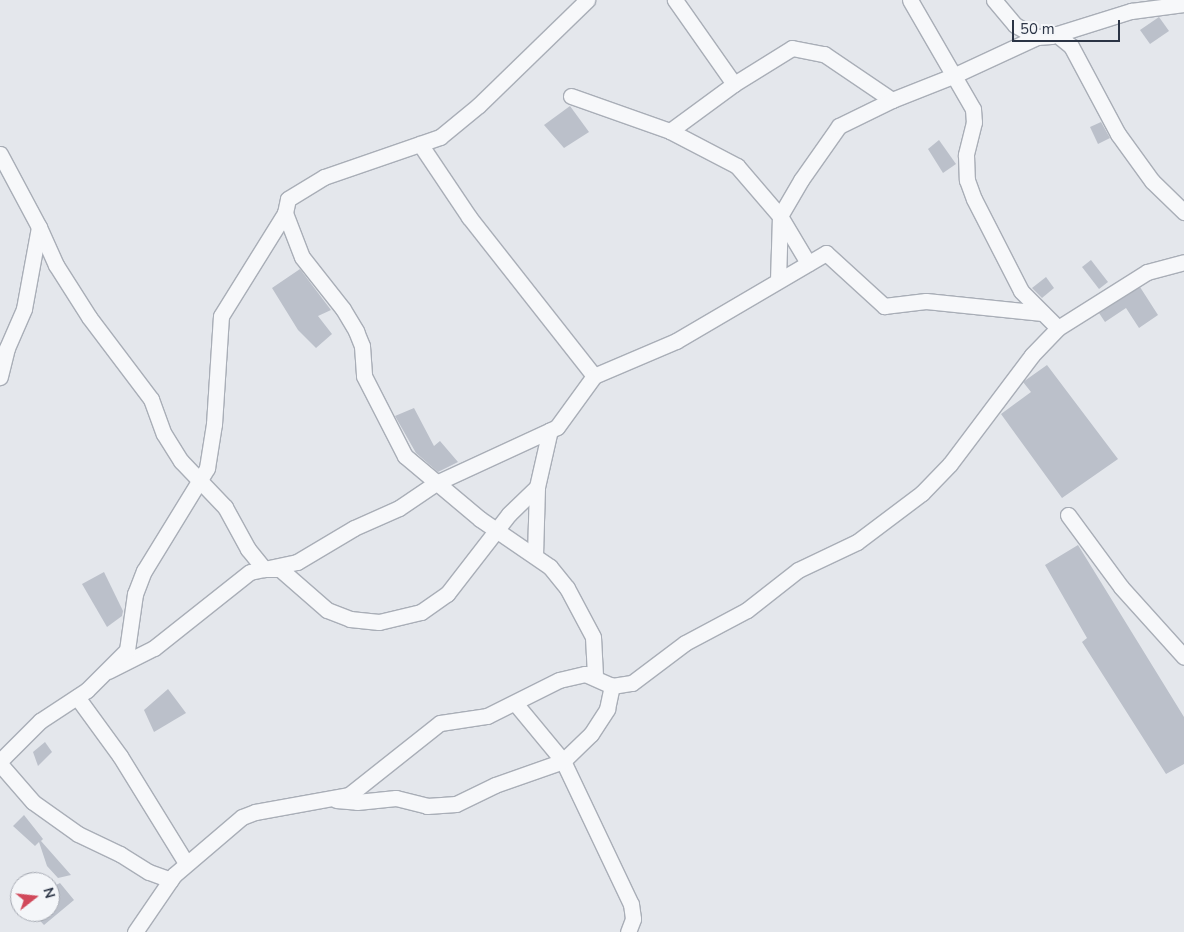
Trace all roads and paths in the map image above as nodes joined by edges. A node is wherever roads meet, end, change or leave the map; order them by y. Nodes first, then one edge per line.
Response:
1 (587, 0) edge
2 (675, 0) edge
3 (910, 0) edge
4 (994, 0) edge
5 (1184, 4) edge
6 (1075, 28) junction
7 (1056, 34) junction
8 (1037, 37) junction
9 (1071, 46) junction
10 (955, 75) junction
11 (734, 84) junction
12 (571, 96) dead end
13 (892, 100) junction
14 (670, 131) junction
15 (420, 144) junction
16 (0, 154) edge
17 (1184, 212) edge
18 (284, 213) junction
19 (780, 216) junction
20 (40, 227) junction
21 (1184, 262) edge
22 (808, 263) junction
23 (778, 280) junction
24 (1042, 313) junction
25 (1058, 328) junction
26 (594, 376) junction
27 (0, 377) edge
28 (550, 430) junction
29 (201, 482) junction
30 (436, 483) junction
31 (537, 487) junction
32 (1068, 515) dead end
33 (498, 531) junction
34 (535, 555) junction
35 (264, 569) junction
36 (131, 654) junction
37 (1184, 657) edge
38 (595, 676) junction
39 (612, 686) junction
40 (77, 697) junction
41 (515, 703) junction
42 (563, 760) junction
43 (0, 763) edge
44 (335, 800) junction
45 (186, 863) junction
46 (171, 880) junction
47 (135, 932) edge
48 (628, 932) edge

1 - 15 street
2 - 11 street
3 - 10 street
4 - 8 street
5 - 6 street
6 - 7 street
6 - 9 street
7 - 8 street
7 - 9 street
8 - 10 street
9 - 17 street
10 - 13 street
10 - 24 street
11 - 13 street
11 - 14 street
12 - 14 street
13 - 19 street
14 - 19 street
15 - 18 street
15 - 26 street
16 - 20 street
18 - 29 street
18 - 30 street
19 - 22 street
19 - 23 street
20 - 27 street
20 - 29 street
21 - 25 street
22 - 23 street
22 - 24 street
23 - 26 street
24 - 25 street
25 - 39 street
26 - 28 street
28 - 30 street
28 - 31 street
29 - 35 street
29 - 36 street
30 - 33 street
30 - 35 street
31 - 33 street
31 - 34 street
32 - 37 street
33 - 34 street
33 - 35 street
34 - 38 street
35 - 36 street
36 - 40 street
38 - 39 street
38 - 41 street
39 - 42 street
40 - 43 street
40 - 45 street
41 - 42 street
41 - 44 street
42 - 44 street
42 - 48 street
43 - 46 street
44 - 45 street
45 - 46 street
46 - 47 street

